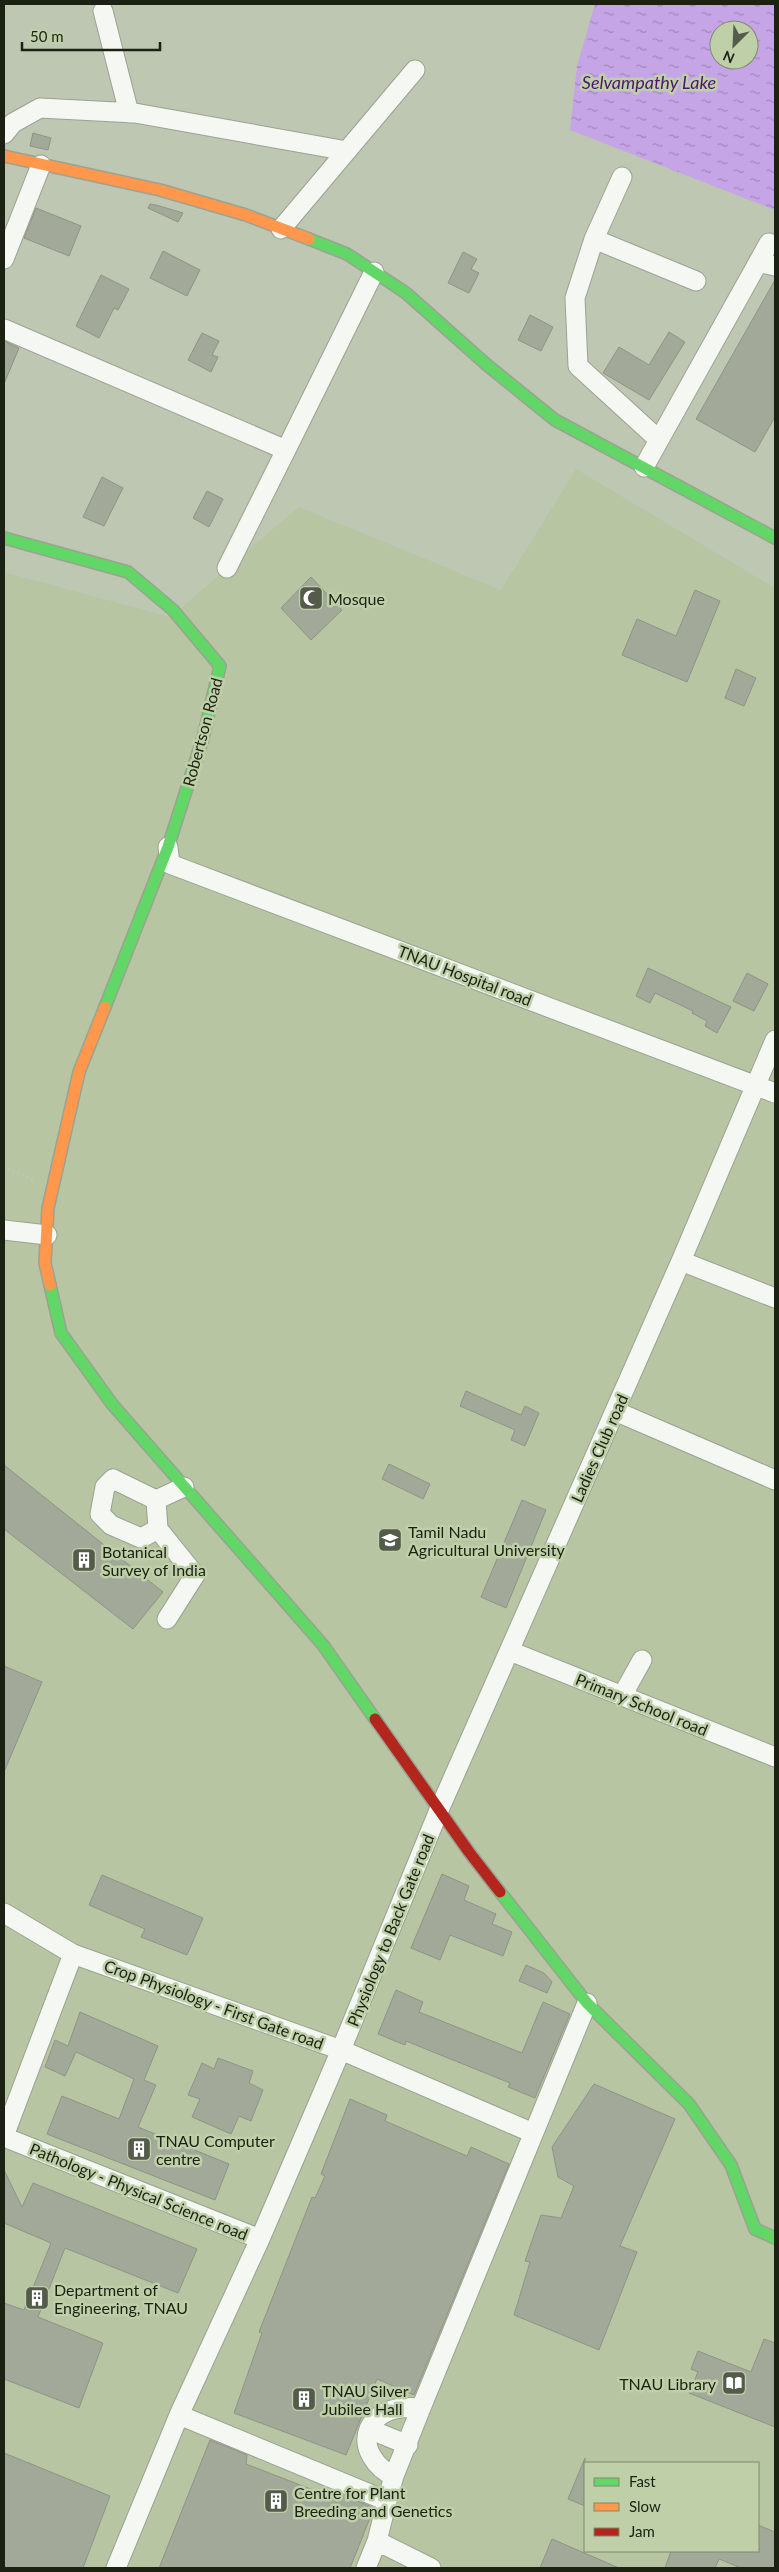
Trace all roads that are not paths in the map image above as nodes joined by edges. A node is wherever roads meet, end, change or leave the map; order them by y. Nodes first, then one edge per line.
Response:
1 (103, 11) dead end
2 (415, 70) dead end
3 (129, 113) junction
4 (4, 134) edge
5 (347, 151) junction
6 (4, 156) edge
7 (41, 165) junction
8 (622, 177) dead end
9 (281, 229) junction
10 (594, 239) junction
11 (769, 243) dead end
12 (4, 259) edge
13 (767, 264) edge
14 (374, 272) junction
15 (696, 282) dead end
16 (4, 329) edge
17 (659, 440) junction
18 (286, 450) junction
19 (644, 467) junction
20 (4, 538) edge
21 (775, 538) edge
22 (228, 568) dead end
23 (168, 846) junction
24 (775, 1040) edge
25 (755, 1085) junction
26 (775, 1093) edge
27 (4, 1230) edge
28 (46, 1235) junction
29 (681, 1261) junction
30 (775, 1298) edge
31 (615, 1411) junction
32 (775, 1480) edge
33 (184, 1487) junction
34 (156, 1500) junction
35 (158, 1529) junction
36 (167, 1619) dead end
37 (510, 1651) junction
38 (642, 1660) dead end
39 (622, 1696) junction
40 (775, 1757) edge
41 (439, 1810) junction
42 (4, 1913) edge
43 (73, 1954) junction
44 (587, 2003) junction
45 (342, 2050) junction
46 (533, 2133) junction
47 (4, 2137) edge
48 (775, 2238) edge
49 (260, 2239) junction
50 (421, 2408) junction
51 (179, 2415) junction
52 (369, 2429) junction
53 (408, 2445) junction
54 (394, 2476) junction
55 (387, 2501) junction
56 (377, 2541) junction
57 (116, 2568) edge
58 (366, 2568) edge
59 (431, 2568) edge

1 - 3 street
2 - 5 street
3 - 4 street
3 - 5 street
5 - 9 street
6 - 7 street
7 - 9 street
7 - 12 street
8 - 10 street
9 - 14 street
10 - 15 street
10 - 17 street
11 - 13 street
13 - 17 street
14 - 18 street
14 - 19 street
16 - 18 street
17 - 19 street
18 - 22 street
19 - 21 street
20 - 23 street, Robertson Road
23 - 25 street, TNAU Hospital road
23 - 28 street
24 - 25 street, Ladies Club road
25 - 26 street, TNAU Hospital road
25 - 29 street, Ladies Club road
27 - 28 street
28 - 33 street
29 - 30 street
29 - 31 street, Ladies Club road
31 - 32 street
31 - 37 street, Ladies Club road
33 - 34 street
33 - 41 street
34 - 35 street
34 - 35 street
35 - 36 street
37 - 39 street, Primary School road
37 - 41 street, Ladies Club road
38 - 39 street
39 - 40 street, Primary School road
41 - 44 street
41 - 45 street, Physiology to Back Gate road
42 - 43 street, Crop Physiology - First Gate road
43 - 45 street, Crop Physiology - First Gate road
43 - 47 street
44 - 46 street
44 - 48 street
45 - 46 street, Crop Physiology - First Gate road
45 - 49 street, Physiology to Back Gate road
46 - 50 street
47 - 49 street, Pathology - Physical Science road
49 - 51 street, Pathology - Physical Science road
50 - 52 street
50 - 53 street
51 - 55 street
51 - 57 street, Pathology - Physical Science road
52 - 53 street
52 - 54 street
53 - 54 street
54 - 55 street
55 - 56 street
56 - 58 street
56 - 59 street

